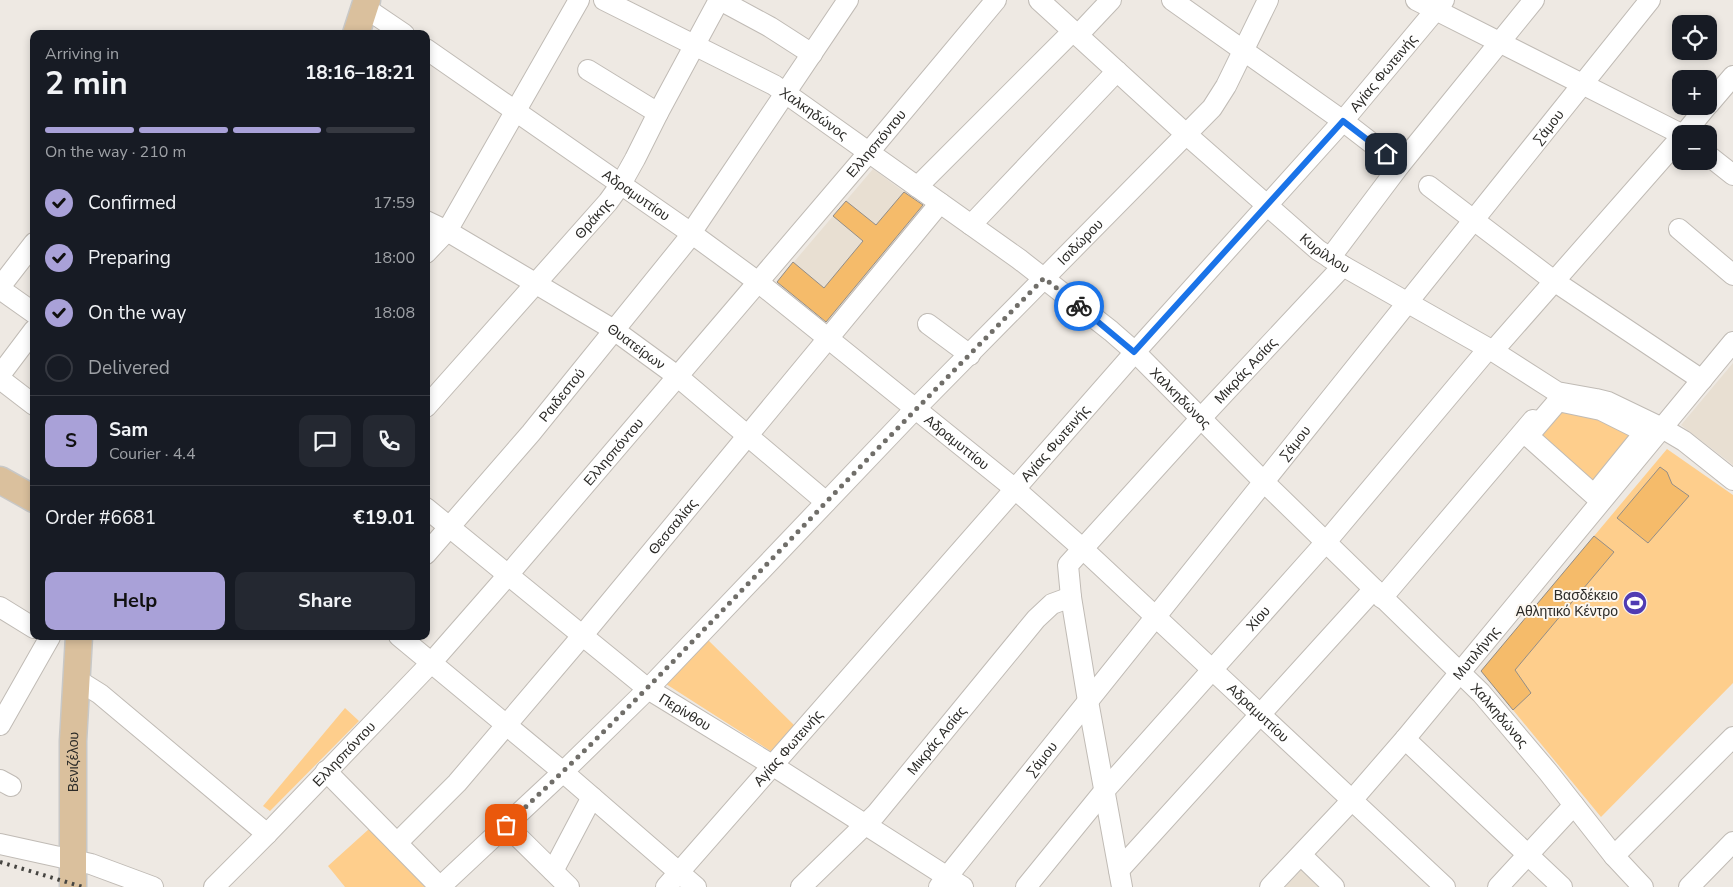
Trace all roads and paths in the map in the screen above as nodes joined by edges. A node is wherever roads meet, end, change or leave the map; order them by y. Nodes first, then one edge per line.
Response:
1 (579, 0) edge
2 (604, 0) edge
3 (720, 0) edge
4 (848, 0) edge
5 (996, 0) edge
6 (1039, 0) edge
7 (1111, 0) edge
8 (1172, 0) edge
9 (1268, 0) edge
10 (1416, 0) edge
11 (1534, 0) edge
12 (1650, 0) edge
13 (366, 3) edge
14 (1440, 5) edge
15 (357, 30) edge
16 (399, 30) edge
17 (1076, 33) junction
18 (1500, 42) junction
19 (694, 44) junction
20 (1243, 50) junction
21 (430, 52) edge
22 (812, 54) junction
23 (588, 70) dead end
24 (1118, 71) junction
25 (1733, 76) edge
26 (1584, 85) junction
27 (786, 93) junction
28 (1717, 95) edge
29 (516, 110) junction
30 (658, 113) junction
31 (1699, 115) edge
32 (1343, 121) junction
33 (1691, 125) edge
34 (1672, 130) edge
35 (1186, 135) junction
36 (1672, 146) edge
37 (869, 152) junction
38 (1717, 162) edge
39 (1400, 165) junction
40 (1733, 175) edge
41 (621, 184) junction
42 (1429, 186) dead end
43 (917, 187) junction
44 (940, 203) junction
45 (1266, 205) junction
46 (1474, 221) junction
47 (430, 223) edge
48 (971, 225) junction
49 (1679, 229) dead end
50 (447, 231) junction
51 (692, 233) junction
52 (30, 248) edge
53 (430, 249) edge
54 (1336, 262) junction
55 (1733, 275) edge
56 (1044, 278) junction
57 (1554, 281) junction
58 (758, 282) junction
59 (537, 283) junction
60 (0, 288) edge
61 (1408, 303) junction
62 (30, 310) edge
63 (928, 324) dead end
64 (614, 330) junction
65 (30, 335) edge
66 (829, 338) junction
67 (1733, 342) edge
68 (1490, 350) junction
69 (1134, 352) junction
70 (970, 354) junction
71 (0, 375) edge
72 (677, 376) junction
73 (0, 379) edge
74 (1702, 380) junction
75 (1557, 392) junction
76 (30, 402) edge
77 (430, 403) edge
78 (916, 408) junction
79 (1201, 418) junction
80 (1662, 428) junction
81 (748, 436) junction
82 (1518, 438) junction
83 (0, 480) edge
84 (1733, 480) edge
85 (1264, 482) junction
86 (1015, 489) junction
87 (30, 497) edge
88 (826, 502) junction
89 (1594, 502) junction
90 (430, 511) edge
91 (449, 527) junction
92 (1326, 542) junction
93 (1083, 548) junction
94 (430, 549) edge
95 (508, 575) junction
96 (1378, 593) junction
97 (1071, 597) junction
98 (1, 610) edge
99 (1156, 616) junction
100 (30, 626) edge
101 (582, 636) junction
102 (41, 640) edge
103 (53, 640) edge
104 (404, 640) edge
105 (78, 656) edge
106 (430, 663) junction
107 (1212, 669) junction
108 (1460, 672) junction
109 (648, 689) junction
110 (1088, 702) junction
111 (1261, 714) junction
112 (0, 725) edge
113 (506, 726) junction
114 (1733, 737) edge
115 (1405, 739) junction
116 (772, 766) junction
117 (326, 771) junction
118 (563, 772) junction
119 (1105, 790) junction
120 (592, 797) junction
121 (1353, 799) junction
122 (1574, 806) junction
123 (506, 825) junction
124 (866, 825) junction
125 (267, 834) junction
126 (1733, 842) edge
127 (397, 843) junction
128 (0, 844) edge
129 (1301, 855) junction
130 (1528, 855) junction
131 (1614, 856) junction
132 (72, 859) junction
133 (553, 870) junction
134 (679, 872) junction
135 (1121, 879) edge
136 (950, 884) edge
137 (1695, 885) edge
138 (72, 887) edge
139 (153, 887) edge
140 (214, 887) edge
141 (440, 887) edge
142 (569, 887) edge
143 (666, 887) edge
144 (696, 887) edge
145 (801, 887) edge
146 (1026, 887) edge
147 (1270, 887) edge
148 (1334, 887) edge
149 (1445, 887) edge
150 (1498, 887) edge
151 (1562, 887) edge
152 (1643, 887) edge

1 - 29 street
2 - 19 street, Χαλκηδώνος
3 - 19 street, Θράκης
3 - 22 street
4 - 22 street, Ραιδεστού
5 - 37 street, Ελλησπόντου
6 - 17 street, Κυρίλλου
7 - 17 street
8 - 20 street
9 - 20 street, Ισιδώρου
10 - 14 street
11 - 18 street, Μικράς Ασίας
12 - 26 street, Σάμου
13 - 15 main road
13 - 16 street
14 - 18 street
14 - 32 street, Αγίας Φωτεινής
17 - 24 street, Κυρίλλου
17 - 43 street
18 - 26 street
18 - 39 street, Μικράς Ασίας
19 - 27 street, Χαλκηδώνος
19 - 30 street, Θράκης
20 - 32 street
20 - 35 street, Ισιδώρου
21 - 29 street, Αδραμυττίου
22 - 27 street, Ραιδεστού
23 - 30 street
24 - 35 street, Κυρίλλου
24 - 48 street
25 - 28 street, Χίου
26 - 34 street
26 - 46 street, Σάμου
27 - 37 street, Χαλκηδώνος
27 - 51 street, Ραιδεστού
29 - 41 street, Αδραμυττίου
29 - 50 street
30 - 41 street, Θράκης
31 - 33 street, Χίου
32 - 39 street
32 - 45 street, Αγίας Φωτεινής
35 - 45 street, Κυρίλλου
35 - 56 street, Ισιδώρου
36 - 57 street, Χίου
37 - 43 street, Χαλκηδώνος
37 - 58 street, Ελλησπόντου
38 - 40 street
39 - 54 street, Μικράς Ασίας
41 - 51 street, Αδραμυττίου
41 - 59 street, Θράκης
42 - 46 street
43 - 44 street, Χαλκηδώνος
44 - 48 street, Χαλκηδώνος
44 - 66 street, Θεσσαλίας
45 - 54 street, Κυρίλλου
45 - 69 street, Αγίας Φωτεινής
46 - 57 street
46 - 61 street, Σάμου
47 - 50 street, Θυατείρων
48 - 56 street, Χαλκηδώνος
49 - 55 street
50 - 53 street
50 - 59 street, Θυατείρων
51 - 58 street, Αδραμυττίου
51 - 64 street, Ραιδεστού
52 - 60 street
54 - 61 street, Κυρίλλου
54 - 79 street, Μικράς Ασίας
56 - 69 street, Χαλκηδώνος
56 - 70 street, Ισιδώρου
57 - 68 street, Χίου
57 - 74 street
58 - 66 street, Αδραμυττίου
58 - 72 street, Ελλησπόντου
59 - 64 street, Θυατείρων
59 - 77 street, Θράκης
60 - 62 street
61 - 68 street, Κυρίλλου
61 - 85 street, Σάμου
63 - 70 street
64 - 72 street, Θυατείρων
64 - 91 street, Ραιδεστού
65 - 71 street
66 - 78 street, Αδραμυττίου
66 - 81 street, Θεσσαλίας
67 - 74 street, Μυτιλήνης
68 - 75 street, Κυρίλλου
68 - 92 street, Χίου
69 - 79 street, Χαλκηδώνος
69 - 86 street, Αγίας Φωτεινής
70 - 78 street, Ισιδώρου
72 - 81 street, Θυατείρων
72 - 95 street, Ελλησπόντου
73 - 76 street
74 - 80 street, Μυτιλήνης
75 - 80 street, Κυρίλλου
75 - 82 street
78 - 86 street, Αδραμυττίου
78 - 88 street, Ισιδώρου
79 - 85 street, Χαλκηδώνος
79 - 93 street, Μικράς Ασίας
80 - 84 street, Κυρίλλου
80 - 89 street, Μυτιλήνης
81 - 88 street, Θυατείρων
81 - 101 street, Θεσσαλίας
82 - 89 street
82 - 96 street
83 - 87 main road
85 - 92 street, Χαλκηδώνος
85 - 99 street, Σάμου
86 - 93 street, Αδραμυττίου
86 - 116 street, Αγίας Φωτεινής
88 - 109 street, Ισιδώρου
89 - 89 street
89 - 108 street, Μυτιλήνης
90 - 91 street, Περίνθου
91 - 94 street, Ραιδεστού
91 - 95 street, Περίνθου
92 - 96 street, Χαλκηδώνος
92 - 107 street, Χίου
93 - 97 street, Μικράς Ασίας
93 - 99 street, Αδραμυττίου
95 - 101 street, Περίνθου
95 - 106 street, Ελλησπόντου
96 - 108 street, Χαλκηδώνος
96 - 111 street
97 - 110 street
97 - 124 street, Μικράς Ασίας
98 - 100 street
99 - 107 street, Αδραμυττίου
99 - 110 street, Σάμου
101 - 109 street, Περίνθου
101 - 113 street, Θεσσαλίας
102 - 112 street
103 - 105 street
104 - 106 street
105 - 125 street
105 - 132 main road, Βενιζέλου
106 - 113 street
106 - 117 street, Ελλησπόντου
107 - 111 street, Αδραμυττίου
107 - 119 street, Χίου
108 - 115 street, Μυτιλήνης
108 - 122 street, Χαλκηδώνος
109 - 116 street, Περίνθου
109 - 118 street, Ισιδώρου
110 - 119 street
110 - 136 street, Σάμου
111 - 121 street, Αδραμυττίου
111 - 135 street
113 - 118 street
113 - 127 street, Θεσσαλίας
114 - 131 street
115 - 121 street, Μυτιλήνης
115 - 130 street
116 - 124 street, Περίνθου
116 - 134 street, Αγίας Φωτεινής
117 - 125 street, Ελλησπόντου
117 - 127 street
118 - 120 street
118 - 123 street, Ισιδώρου
119 - 135 street
119 - 146 street, Χίου
120 - 133 street
120 - 134 street
121 - 129 street, Μυτιλήνης
121 - 149 street, Αδραμυττίου
122 - 130 street
122 - 131 street, Χαλκηδώνος
123 - 133 street
123 - 141 street, Ισιδώρου
124 - 136 street, Περίνθου
124 - 145 street, Μικράς Ασίας
125 - 140 street, Ελλησπόντου
126 - 137 street
127 - 141 street
128 - 132 street
129 - 147 street, Μυτιλήνης
129 - 148 street
130 - 150 street
130 - 151 street
131 - 152 street, Χαλκηδώνος
132 - 138 main road, Βενιζέλου
132 - 139 street
133 - 142 street
134 - 143 street, Αγίας Φωτεινής
134 - 144 street

